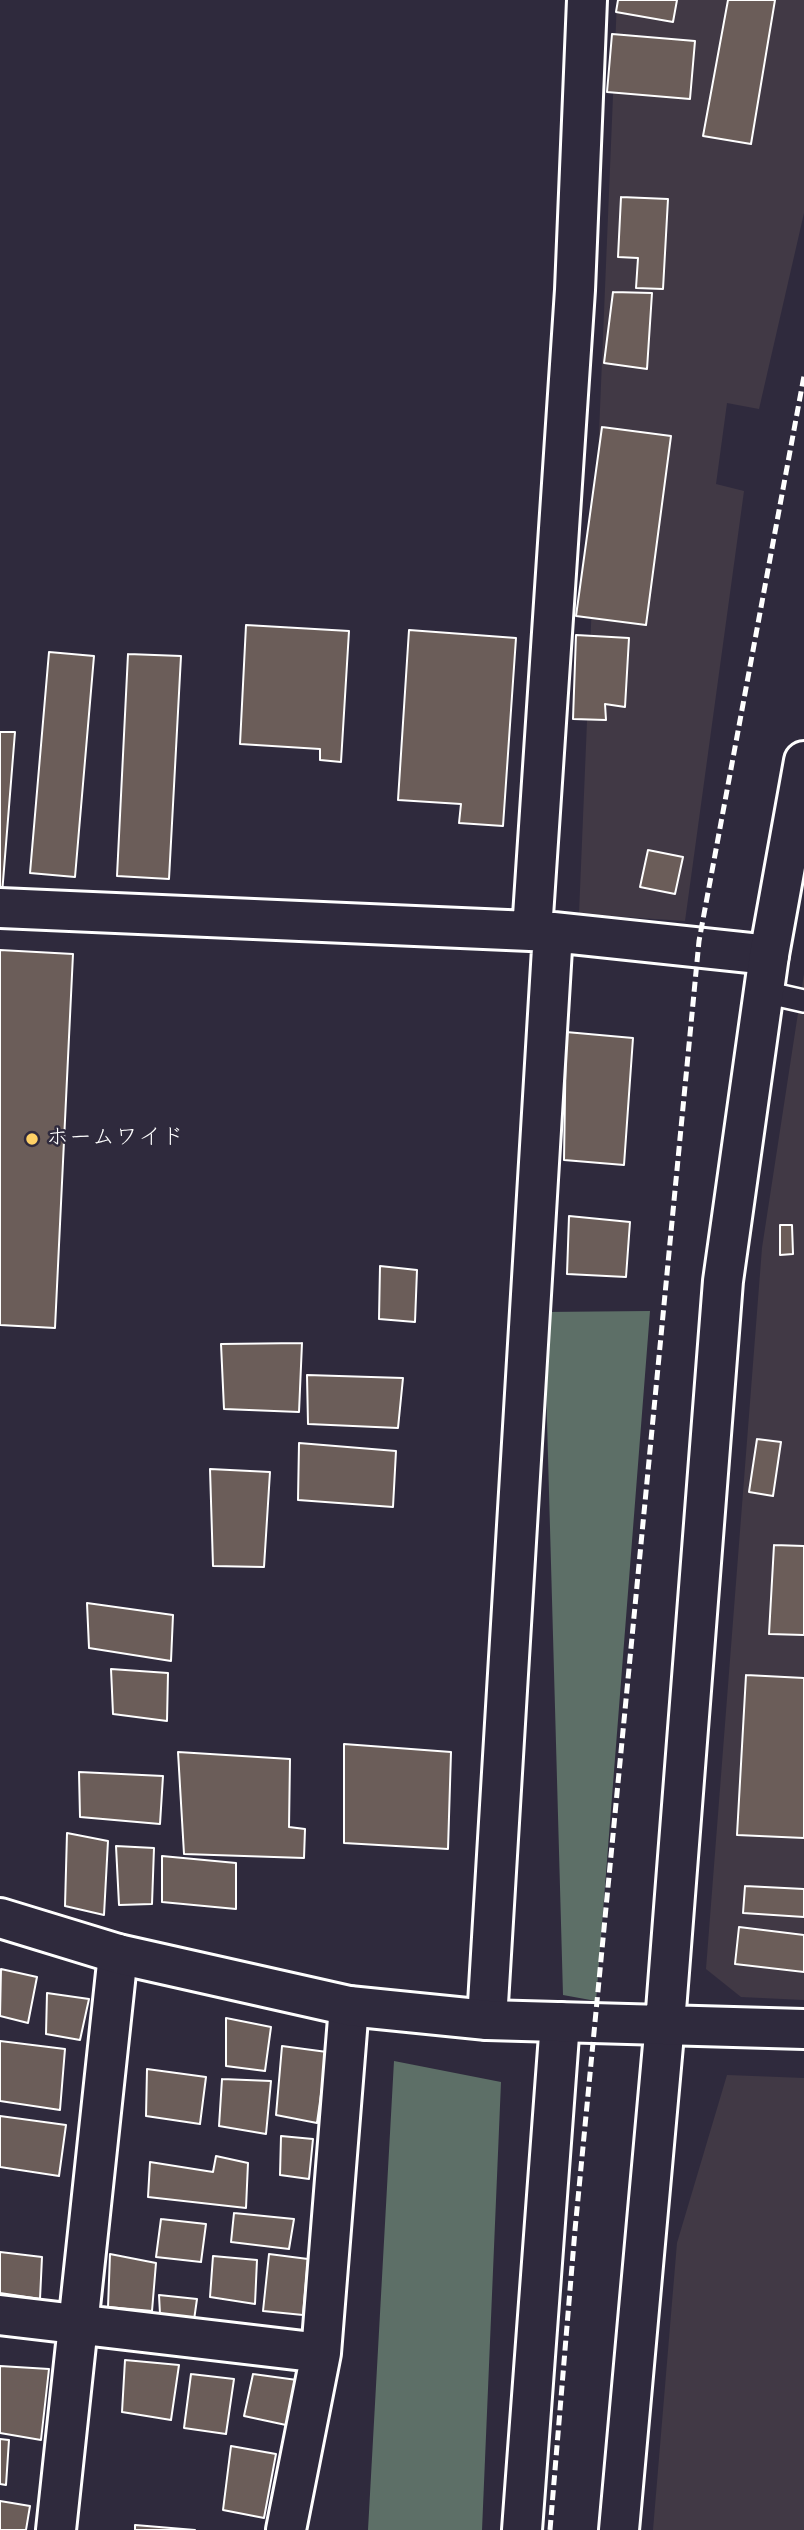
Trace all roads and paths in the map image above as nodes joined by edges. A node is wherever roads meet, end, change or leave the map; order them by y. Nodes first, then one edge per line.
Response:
1 (587, 0) edge
2 (804, 761) edge
3 (0, 908) edge
4 (542, 931) junction
5 (769, 955) junction
6 (764, 992) junction
7 (804, 1001) edge
8 (0, 1918) edge
9 (117, 1954) junction
10 (349, 2006) junction
11 (488, 2020) junction
12 (560, 2022) junction
13 (665, 2023) junction
14 (804, 2029) edge
15 (0, 2315) edge
16 (78, 2324) junction
17 (320, 2353) junction
18 (56, 2530) edge
19 (286, 2530) edge
20 (522, 2530) edge
21 (620, 2530) edge

1 - 4 street
2 - 5 street
3 - 4 street
4 - 5 street
4 - 11 street
5 - 6 street
6 - 7 lane
6 - 13 street
8 - 9 street
9 - 10 street
9 - 16 street
10 - 11 street
10 - 17 street
11 - 12 street
12 - 13 street
12 - 20 street
13 - 14 street
13 - 21 street
15 - 16 street
16 - 17 street
16 - 18 street
17 - 19 street

